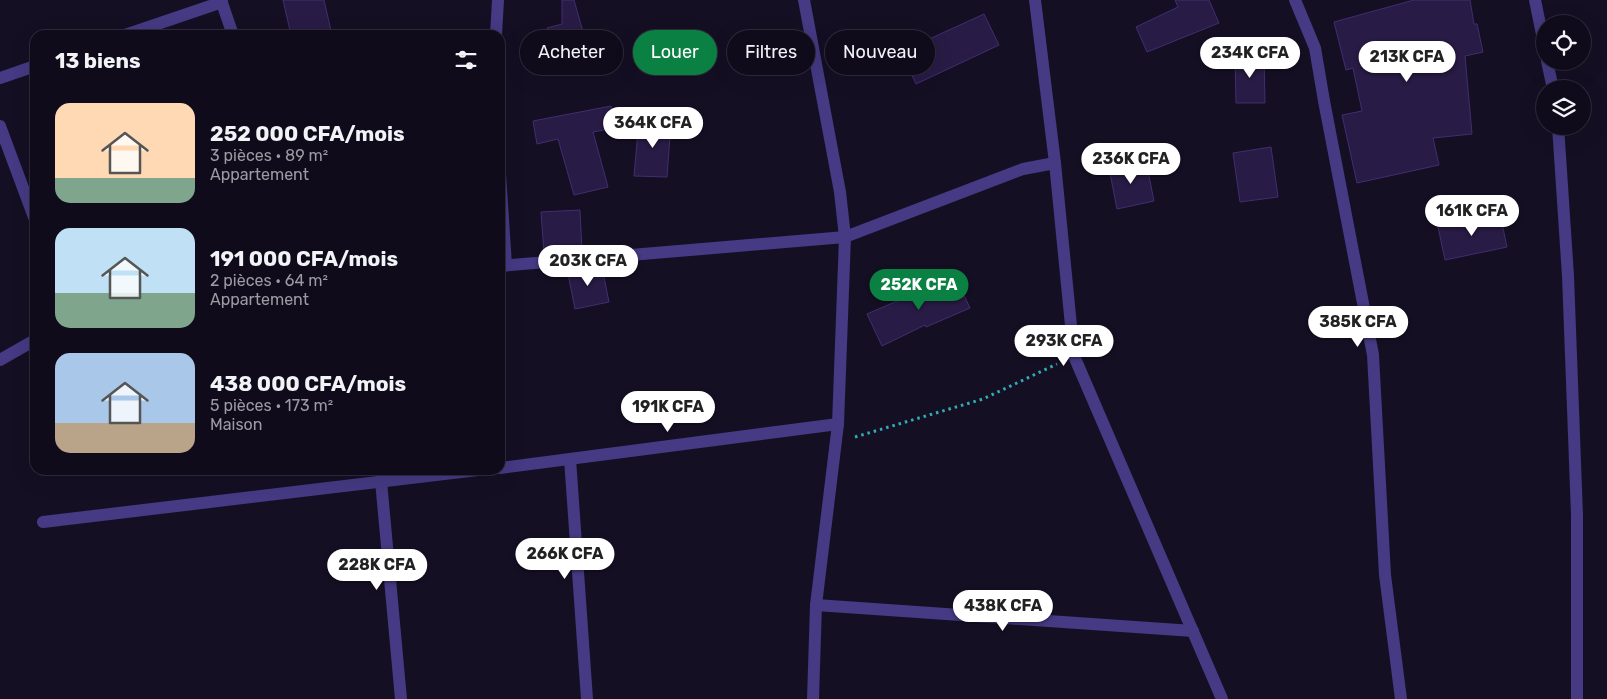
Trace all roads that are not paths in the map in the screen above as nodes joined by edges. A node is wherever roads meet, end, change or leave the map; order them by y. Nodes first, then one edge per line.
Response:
1 (498, 0) edge
2 (804, 0) edge
3 (1035, 0) edge
4 (1295, 0) edge
5 (1535, 0) edge
6 (222, 1) edge
7 (1538, 15) edge
8 (139, 30) edge
9 (231, 30) edge
10 (496, 30) edge
11 (30, 68) edge
12 (0, 78) edge
13 (0, 126) edge
14 (1559, 135) edge
15 (1055, 163) junction
16 (30, 207) edge
17 (845, 237) junction
18 (505, 266) edge
19 (30, 343) edge
20 (0, 360) edge
21 (838, 424) junction
22 (570, 460) junction
23 (505, 467) edge
24 (434, 475) edge
25 (381, 481) junction
26 (43, 522) dead end
27 (816, 604) junction
28 (1193, 631) junction
29 (399, 699) edge
30 (587, 699) edge
31 (813, 699) edge
32 (1222, 699) edge
33 (1401, 699) edge
34 (1577, 699) edge

1 - 10 street
2 - 17 street
3 - 15 street
4 - 33 street
5 - 7 street
6 - 8 street
6 - 9 street
11 - 12 street
13 - 16 street
14 - 34 street
15 - 17 street
15 - 28 street
17 - 18 street
17 - 21 street
19 - 20 street
21 - 22 street
21 - 27 street
22 - 23 street
22 - 30 street
24 - 25 street
25 - 26 street
25 - 29 street
27 - 28 street
27 - 31 street
28 - 32 street

